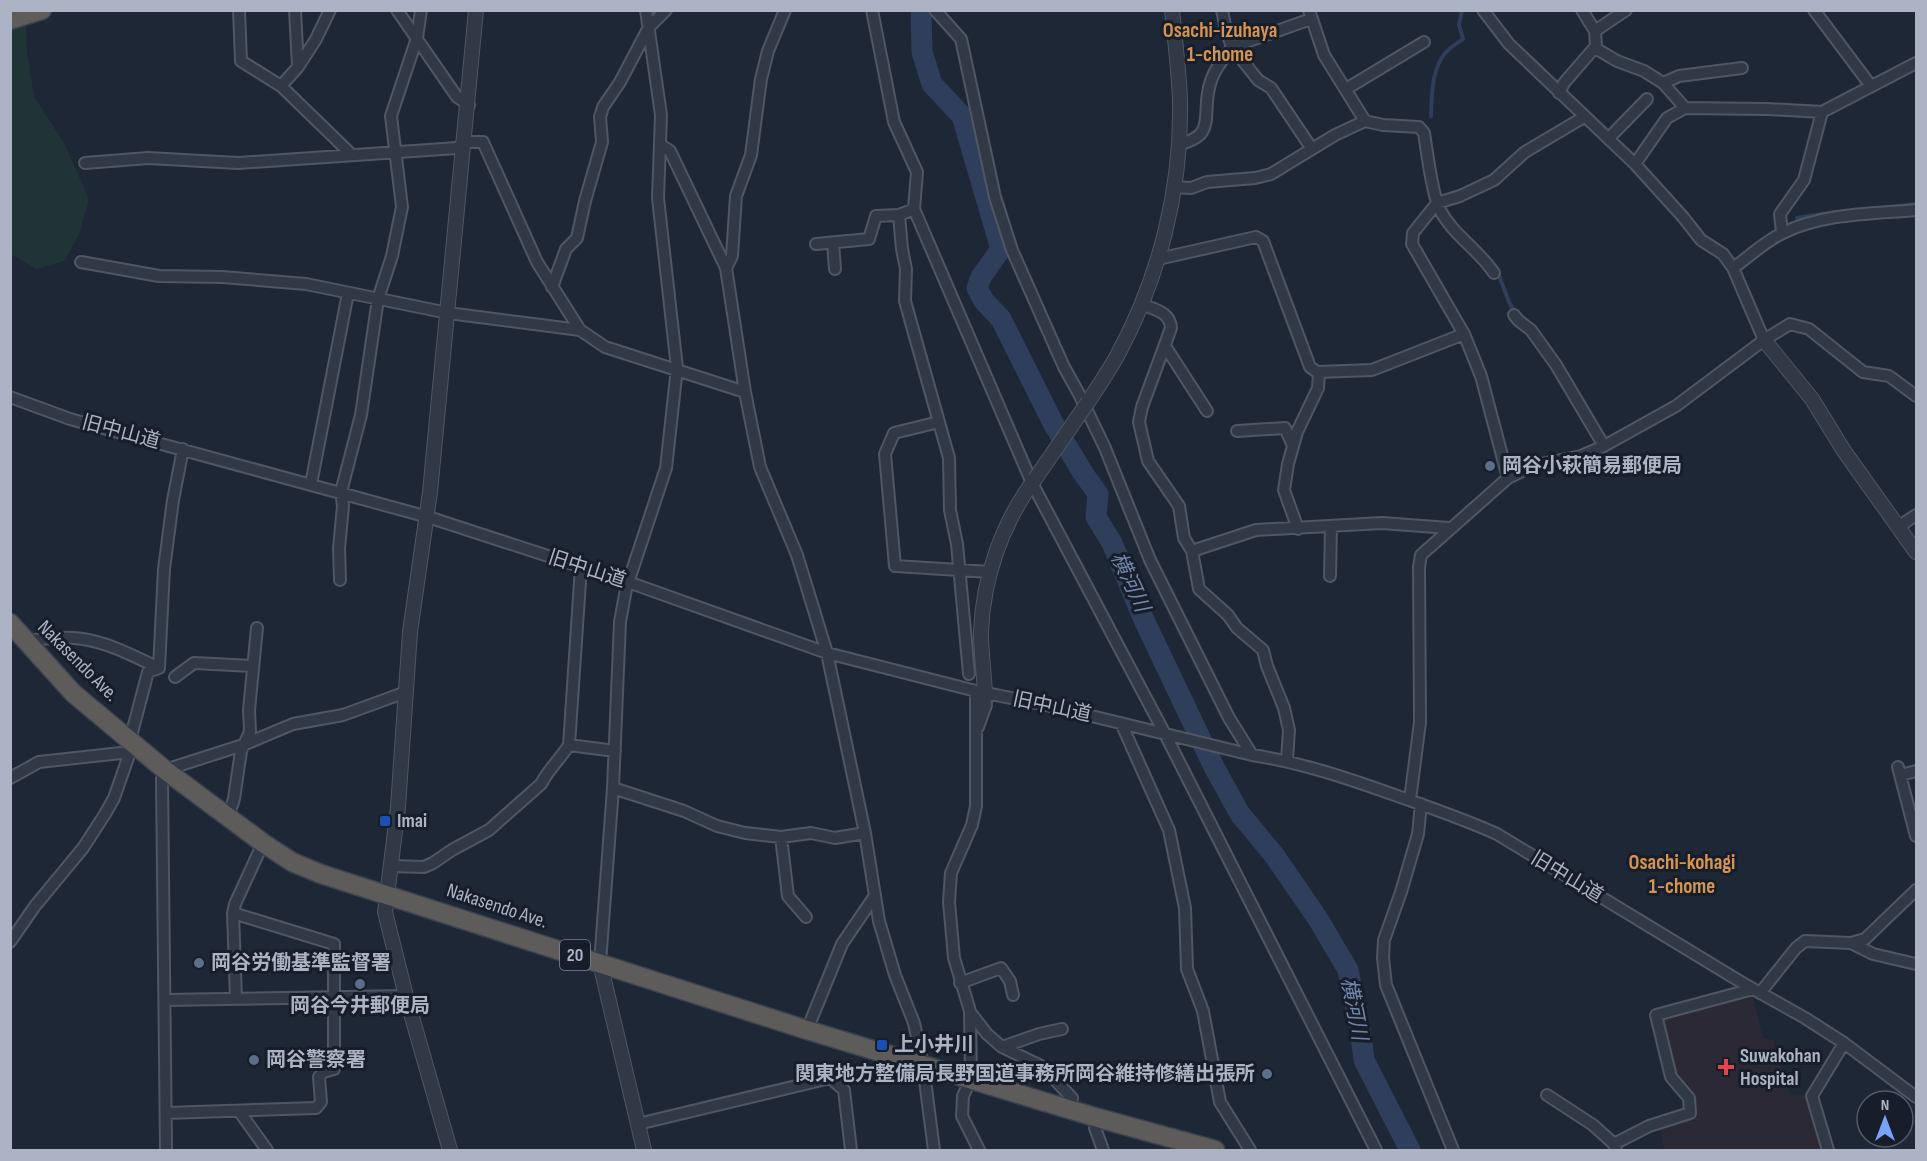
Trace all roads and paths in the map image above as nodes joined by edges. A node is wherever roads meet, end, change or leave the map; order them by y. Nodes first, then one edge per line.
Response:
1 (42, 10) edge
2 (239, 10) edge
3 (295, 10) edge
4 (330, 10) edge
5 (397, 10) edge
6 (421, 10) edge
7 (477, 10) edge
8 (646, 10) edge
9 (666, 10) edge
10 (785, 10) edge
11 (872, 10) edge
12 (935, 10) edge
13 (1172, 10) edge
14 (1222, 10) edge
15 (1483, 10) edge
16 (1582, 10) edge
17 (1626, 10) edge
18 (1814, 10) edge
19 (1310, 15) edge
20 (10, 20) edge
21 (649, 27) junction
22 (1595, 31) junction
23 (417, 38) junction
24 (1424, 42) dead end
25 (1232, 47) junction
26 (1595, 48) junction
27 (1917, 63) edge
28 (298, 67) junction
29 (1742, 68) dead end
30 (1663, 83) junction
31 (281, 86) junction
32 (1871, 86) junction
33 (1346, 89) junction
34 (1559, 93) junction
35 (1647, 99) dead end
36 (469, 105) junction
37 (1685, 108) junction
38 (1822, 112) junction
39 (1584, 117) junction
40 (1365, 121) junction
41 (1609, 138) junction
42 (464, 142) junction
43 (1179, 144) junction
44 (661, 145) junction
45 (1312, 149) junction
46 (394, 153) junction
47 (351, 154) junction
48 (85, 163) dead end
49 (1635, 164) junction
50 (1174, 187) junction
51 (1437, 203) junction
52 (914, 209) junction
53 (1917, 210) edge
54 (899, 215) junction
55 (1782, 233) junction
56 (833, 243) junction
57 (816, 244) dead end
58 (1158, 260) junction
59 (81, 262) dead end
60 (726, 268) junction
61 (1733, 268) junction
62 (835, 269) dead end
63 (1494, 273) dead end
64 (552, 287) junction
65 (348, 293) junction
66 (378, 299) junction
67 (1142, 304) junction
68 (448, 314) junction
69 (1514, 315) dead end
70 (579, 330) junction
71 (1464, 334) junction
72 (1764, 340) junction
73 (1165, 346) junction
74 (677, 368) junction
75 (1320, 372) junction
76 (745, 392) junction
77 (1917, 396) edge
78 (10, 397) edge
79 (1207, 411) dead end
80 (939, 422) junction
81 (1237, 431) dead end
82 (1293, 446) junction
83 (1604, 446) junction
84 (183, 449) junction
85 (1508, 478) junction
86 (1033, 481) junction
87 (311, 484) junction
88 (341, 492) junction
89 (1917, 515) edge
90 (428, 517) junction
91 (1331, 527) junction
92 (1898, 527) junction
93 (1449, 528) junction
94 (1298, 529) junction
95 (1192, 551) junction
96 (1917, 552) edge
97 (582, 567) junction
98 (960, 570) junction
99 (990, 572) junction
100 (1330, 576) dead end
101 (340, 580) dead end
102 (628, 582) junction
103 (257, 628) dead end
104 (16, 632) edge
105 (826, 653) junction
106 (252, 666) junction
107 (159, 668) junction
108 (969, 674) dead end
109 (175, 677) dead end
110 (406, 692) junction
111 (980, 692) junction
112 (1120, 723) junction
113 (1168, 735) junction
114 (243, 745) junction
115 (569, 745) junction
116 (129, 748) junction
117 (615, 751) junction
118 (1250, 754) junction
119 (1287, 760) junction
120 (165, 770) junction
121 (1917, 771) edge
122 (10, 778) edge
123 (613, 788) junction
124 (1410, 800) junction
125 (1421, 804) junction
126 (228, 817) junction
127 (865, 833) junction
128 (1917, 836) edge
129 (781, 837) junction
130 (263, 843) junction
131 (390, 866) junction
132 (1917, 890) edge
133 (387, 894) junction
134 (874, 897) junction
135 (233, 913) junction
136 (806, 917) dead end
137 (10, 942) edge
138 (1851, 943) junction
139 (600, 963) junction
140 (1917, 964) edge
141 (960, 983) junction
142 (1756, 991) junction
143 (1013, 995) dead end
144 (406, 996) junction
145 (236, 999) junction
146 (333, 999) junction
147 (165, 1000) junction
148 (970, 1011) junction
149 (1062, 1029) dead end
150 (807, 1030) junction
151 (1844, 1043) junction
152 (1002, 1047) junction
153 (923, 1065) junction
154 (971, 1079) junction
155 (1547, 1095) dead end
156 (1917, 1097) edge
157 (1069, 1108) junction
158 (239, 1111) junction
159 (166, 1113) junction
160 (1098, 1118) junction
161 (638, 1124) junction
162 (1615, 1147) edge
163 (166, 1150) edge
164 (267, 1150) edge
165 (450, 1150) edge
166 (644, 1150) edge
167 (851, 1150) edge
168 (934, 1150) edge
169 (979, 1150) edge
170 (1103, 1150) edge
171 (1215, 1150) edge
172 (1250, 1150) edge
173 (1376, 1150) edge
174 (1453, 1150) edge
175 (1828, 1150) edge

1 - 20 highway
2 - 31 street
3 - 28 street
4 - 28 street
5 - 23 street
6 - 23 street
7 - 36 street
8 - 21 street
9 - 21 street
10 - 60 street
11 - 52 street
12 - 118 street
13 - 43 street
14 - 25 street
15 - 34 street
16 - 22 street
17 - 22 street
18 - 32 street
19 - 25 street
19 - 33 street
21 - 44 street
21 - 64 street
22 - 26 street
23 - 36 street
23 - 46 street
24 - 33 street
25 - 43 street
25 - 45 street
26 - 30 street
26 - 34 street
27 - 32 street
28 - 31 street
29 - 30 street
30 - 37 street
31 - 47 street
32 - 38 street
33 - 40 street
34 - 39 street
35 - 41 street
36 - 42 street
37 - 38 street
37 - 49 street
38 - 55 street
39 - 41 street
39 - 51 street
40 - 45 street
40 - 51 street
41 - 49 street
42 - 46 street
42 - 64 street
42 - 68 street
43 - 50 street
44 - 60 street
44 - 74 street
45 - 50 street
46 - 47 street
46 - 66 street
47 - 48 street
49 - 61 street
50 - 58 street
51 - 63 street
51 - 71 street
52 - 54 street
52 - 86 street
53 - 55 street
54 - 56 street
54 - 80 street
55 - 61 street
56 - 57 street
56 - 62 street
58 - 67 street
58 - 75 street
59 - 65 street
60 - 76 street
61 - 72 street
64 - 70 street
65 - 66 street
65 - 87 street
66 - 68 street
66 - 88 street
67 - 73 street
67 - 86 street, bridge
68 - 70 street
68 - 90 street
69 - 83 street
70 - 74 street
71 - 75 street
71 - 85 street
72 - 77 street
72 - 83 street
72 - 92 street
73 - 79 street
73 - 95 street
74 - 76 street
74 - 102 street
75 - 82 street
76 - 105 street
78 - 84 street, 旧中山道
80 - 98 street
80 - 98 street
81 - 82 street
82 - 94 street
83 - 85 street
84 - 87 street, 旧中山道
84 - 107 street
85 - 93 street
86 - 99 street
86 - 113 street
87 - 88 street, 旧中山道
88 - 90 street, 旧中山道
88 - 101 street
89 - 92 street
90 - 97 street, 旧中山道
90 - 110 street
91 - 93 street
91 - 94 street
91 - 100 street
92 - 96 street
93 - 124 street
94 - 95 street
95 - 119 street
97 - 102 street, 旧中山道
97 - 115 street
98 - 99 street
98 - 108 street
99 - 111 street
102 - 105 street, 旧中山道
102 - 117 street
103 - 106 street
104 - 107 street
104 - 116 highway, Nakasendo Ave. / 20
105 - 111 street, 旧中山道
105 - 127 street
106 - 109 street
106 - 114 street
107 - 116 street
110 - 114 street
110 - 131 street
111 - 112 street, 旧中山道
111 - 141 street
112 - 113 street, 旧中山道
112 - 172 street
113 - 118 street, 旧中山道
113 - 173 street
114 - 120 street
114 - 126 street
115 - 117 street
115 - 131 street
116 - 120 highway, Nakasendo Ave. / 20
116 - 122 street
116 - 137 street
117 - 123 street
118 - 119 street, 旧中山道
119 - 124 street, 旧中山道
120 - 126 highway, Nakasendo Ave. / 20
120 - 147 street
121 - 128 street
123 - 129 street
123 - 139 street
124 - 125 street, 旧中山道
125 - 142 street, 旧中山道
125 - 174 street
126 - 130 highway, Nakasendo Ave. / 20
127 - 129 street
127 - 134 street
129 - 136 street
130 - 133 highway, Nakasendo Ave. / 20
130 - 135 street
131 - 133 street
132 - 138 street
133 - 139 highway, Nakasendo Ave. / 20
133 - 144 street
134 - 150 street
134 - 153 street
135 - 145 street
135 - 146 street
138 - 140 street
138 - 142 street
139 - 150 highway, Nakasendo Ave. / 20
139 - 161 street
141 - 143 street
141 - 148 street
142 - 151 street, 旧中山道
142 - 162 street
144 - 146 street
144 - 165 street
145 - 146 street
145 - 147 street
146 - 158 street
147 - 159 street
148 - 152 street
148 - 154 street
149 - 152 street
150 - 153 highway, Nakasendo Ave. / 20
151 - 156 street, 旧中山道
151 - 175 street
152 - 157 street
153 - 154 highway, Nakasendo Ave. / 20
153 - 168 street
154 - 157 highway, Nakasendo Ave. / 20
154 - 169 street
155 - 162 street
157 - 160 highway, Nakasendo Ave. / 20
158 - 159 street
158 - 164 street
159 - 163 street
160 - 170 street
160 - 171 highway, Nakasendo Ave. / 20
161 - 166 street
161 - 167 street

